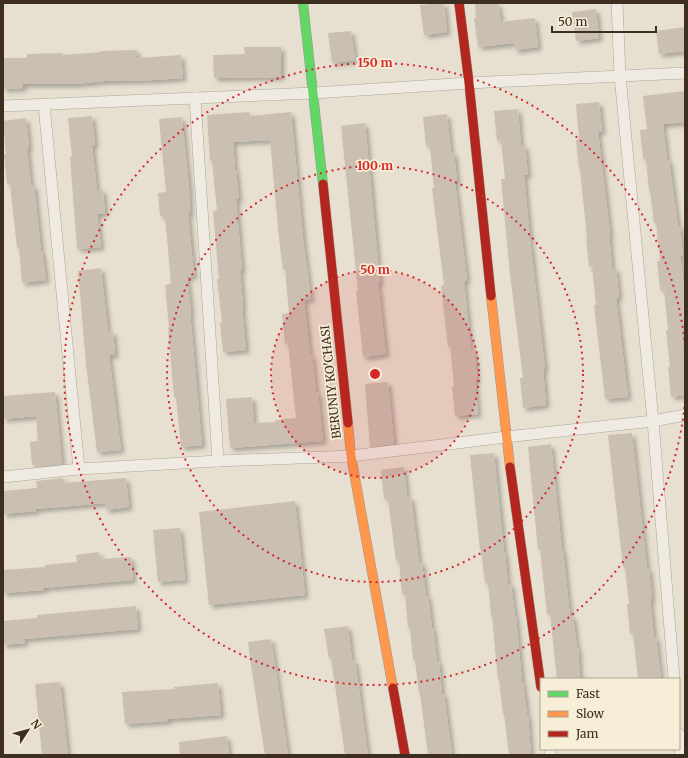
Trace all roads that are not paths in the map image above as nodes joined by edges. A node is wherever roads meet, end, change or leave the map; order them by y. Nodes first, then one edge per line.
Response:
1 (303, 3) edge
2 (459, 3) edge
3 (617, 3) edge
4 (685, 73) edge
5 (620, 76) junction
6 (469, 83) junction
7 (314, 94) junction
8 (195, 98) junction
9 (44, 105) junction
10 (3, 106) edge
11 (685, 415) edge
12 (653, 421) junction
13 (506, 437) junction
14 (351, 456) junction
15 (218, 460) junction
16 (79, 469) junction
17 (3, 477) edge
18 (674, 678) edge
19 (540, 680) edge
20 (680, 744) edge
21 (405, 755) edge
22 (681, 755) edge

1 - 7 street, BERUNIY KO'CHASI
2 - 6 street
3 - 5 street
4 - 5 street
5 - 6 street
5 - 12 street
6 - 7 street
6 - 13 street
7 - 8 street
7 - 14 street, BERUNIY KO'CHASI
8 - 9 street
8 - 15 street
9 - 10 street
9 - 16 street
11 - 12 street
12 - 13 street
12 - 18 street
13 - 14 street
13 - 19 street
14 - 15 street
14 - 21 street, BERUNIY KO'CHASI
15 - 16 street
16 - 17 street
20 - 22 street

